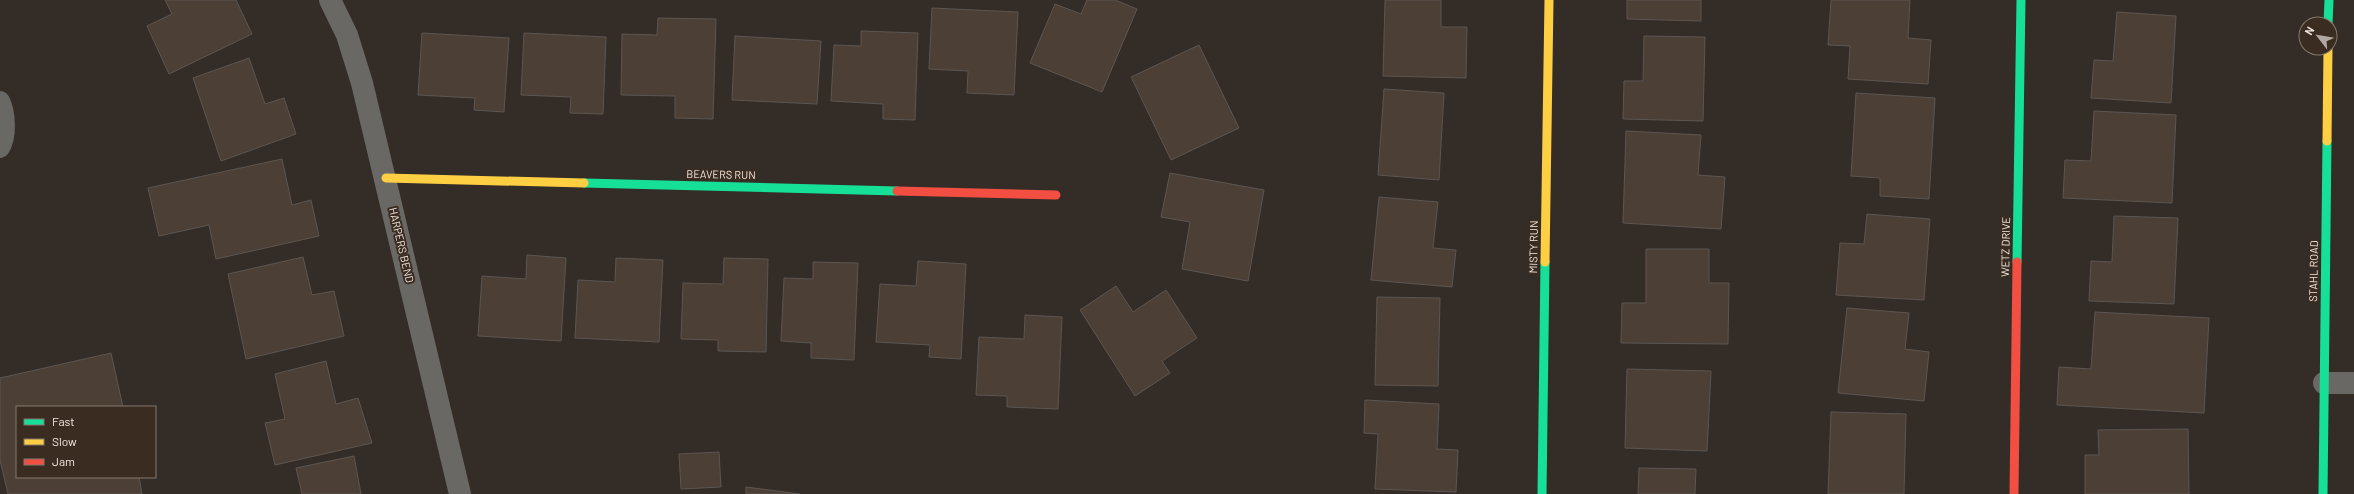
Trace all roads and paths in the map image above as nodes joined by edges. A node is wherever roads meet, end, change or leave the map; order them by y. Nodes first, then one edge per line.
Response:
1 (330, 0) edge
2 (1549, 0) edge
3 (2021, 0) edge
4 (2329, 0) edge
5 (2328, 16) edge
6 (2328, 56) edge
7 (0, 101) edge
8 (0, 148) edge
9 (386, 178) junction
10 (1056, 195) dead end
11 (2324, 383) junction
12 (2354, 383) edge
13 (460, 494) edge
14 (1542, 494) edge
15 (2014, 494) edge
16 (2323, 494) edge

1 - 9 street, HARPERS BEND
2 - 14 street, MISTY RUN
3 - 15 street, WETZ DRIVE
4 - 5 street
6 - 11 street, STAHL ROAD
7 - 8 lane
9 - 10 street, BEAVERS RUN
9 - 13 street, HARPERS BEND
11 - 12 street
11 - 16 street, STAHL ROAD

